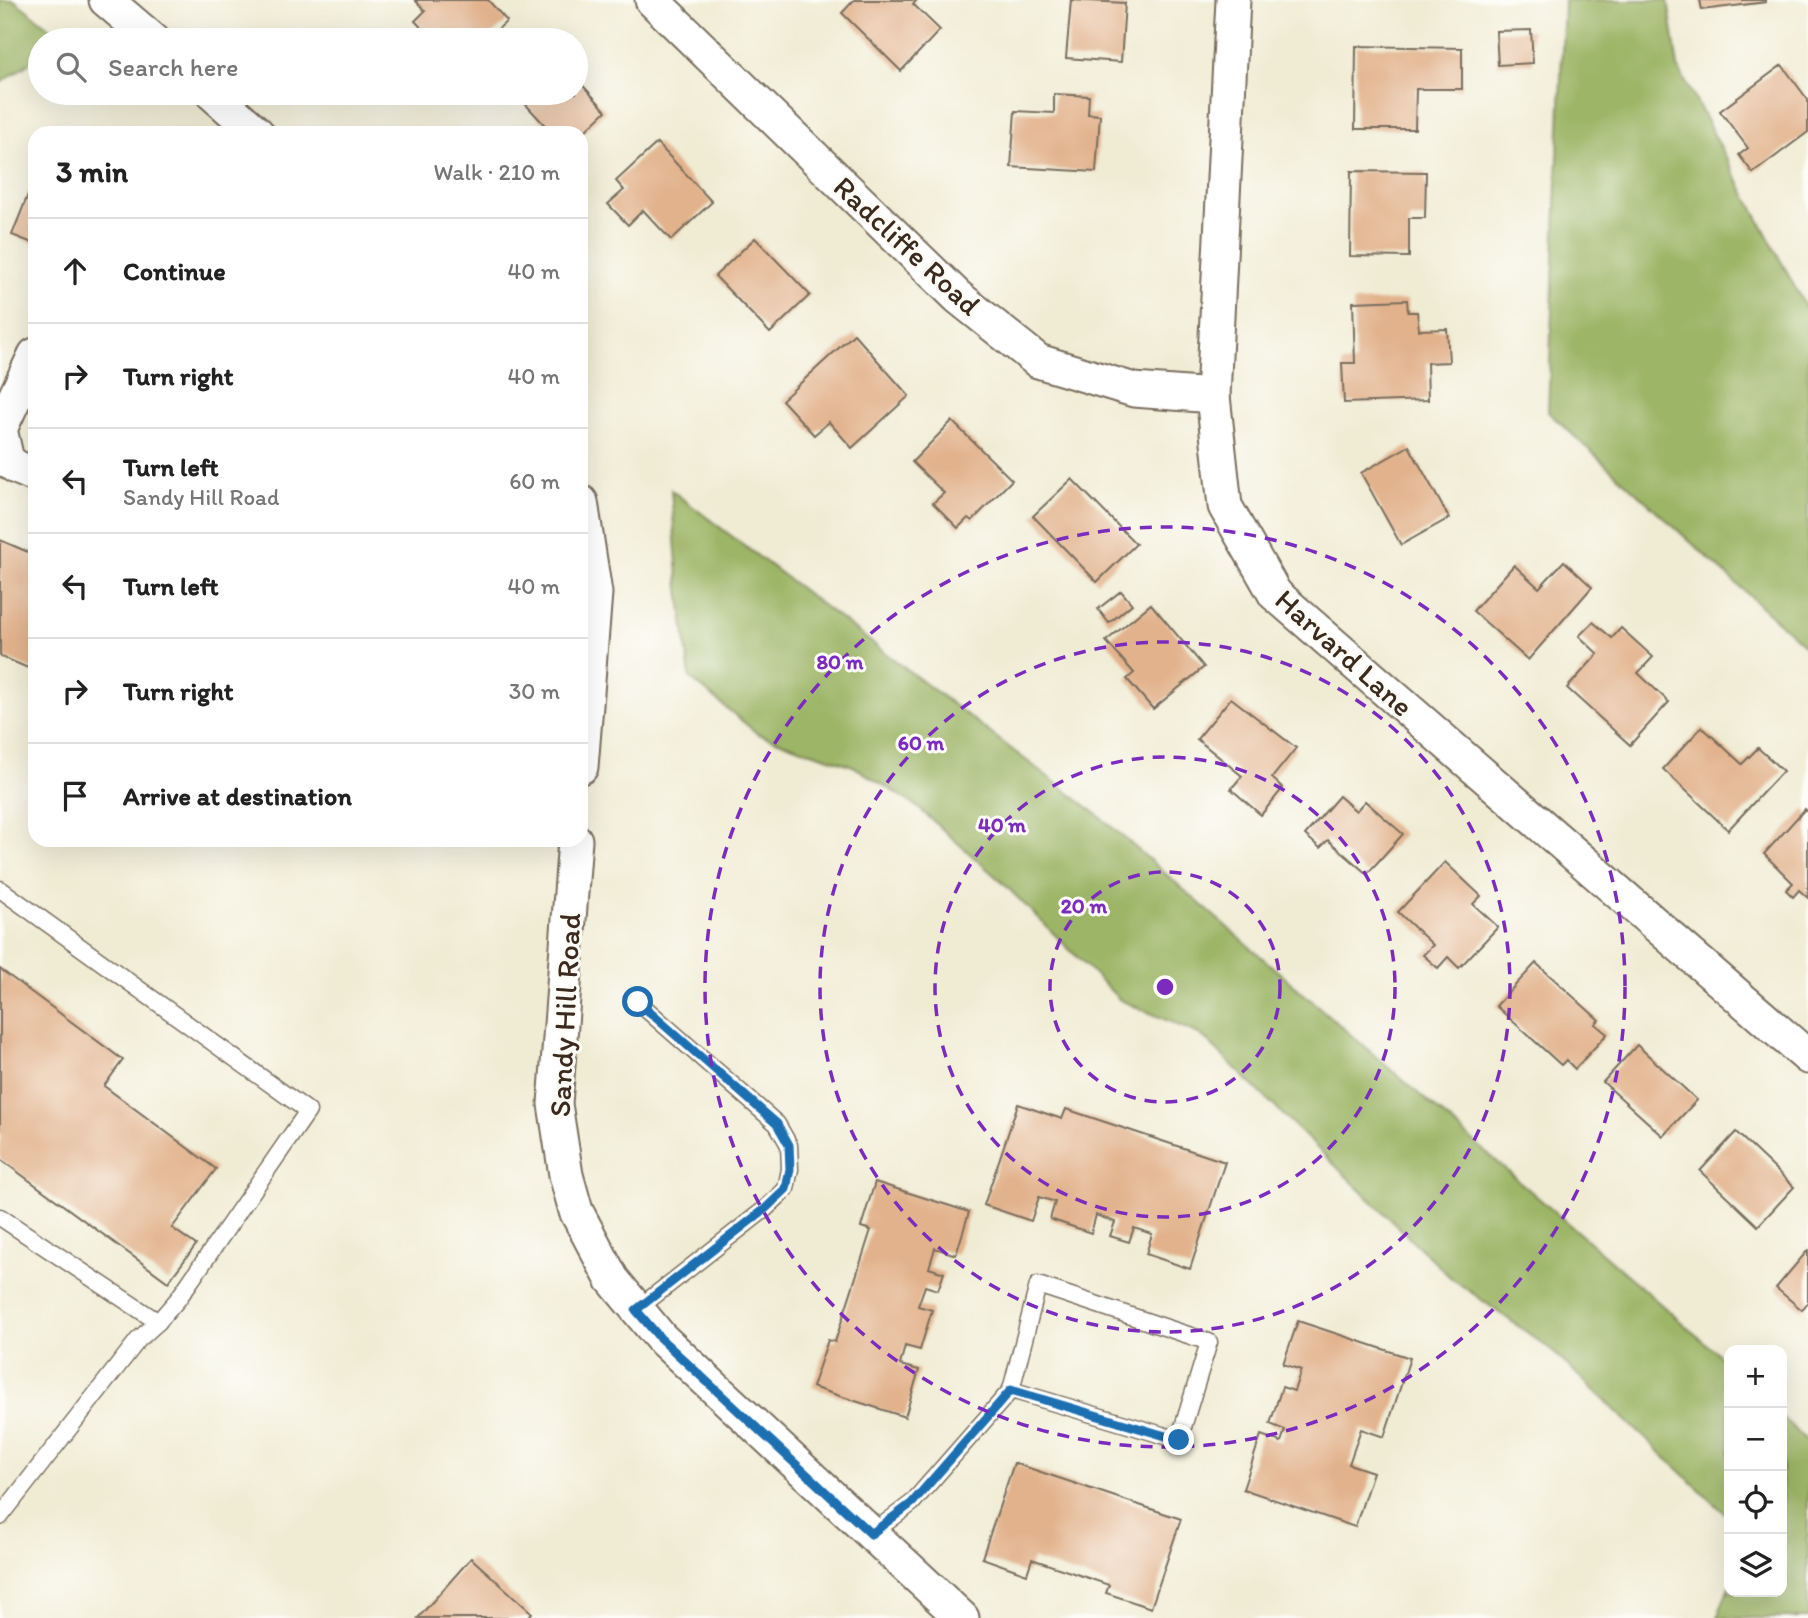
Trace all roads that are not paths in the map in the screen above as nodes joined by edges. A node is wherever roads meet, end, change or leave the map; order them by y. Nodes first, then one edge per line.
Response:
1 (106, 0) edge
2 (652, 0) edge
3 (1233, 0) edge
4 (139, 28) edge
5 (226, 105) edge
6 (249, 126) edge
7 (28, 370) edge
8 (1213, 396) junction
9 (0, 429) edge
10 (28, 472) edge
11 (588, 551) edge
12 (588, 673) edge
13 (574, 847) edge
14 (0, 888) edge
15 (638, 1002) dead end
16 (1808, 1057) edge
17 (0, 1217) edge
18 (636, 1310) junction
19 (158, 1322) junction
20 (1011, 1390) junction
21 (0, 1517) edge
22 (871, 1534) junction
23 (962, 1618) edge

1 - 4 street
2 - 8 street, Radcliffe Road
3 - 8 street, Harvard Lane
5 - 6 street
7 - 9 street
8 - 16 street, Harvard Lane
9 - 10 street
11 - 12 street
13 - 18 street, Sandy Hill Road
14 - 19 lane
15 - 18 lane
17 - 19 lane
18 - 22 street, Sandy Hill Road
19 - 21 lane
20 - 20 lane
20 - 22 lane
22 - 23 street, Sandy Hill Road

